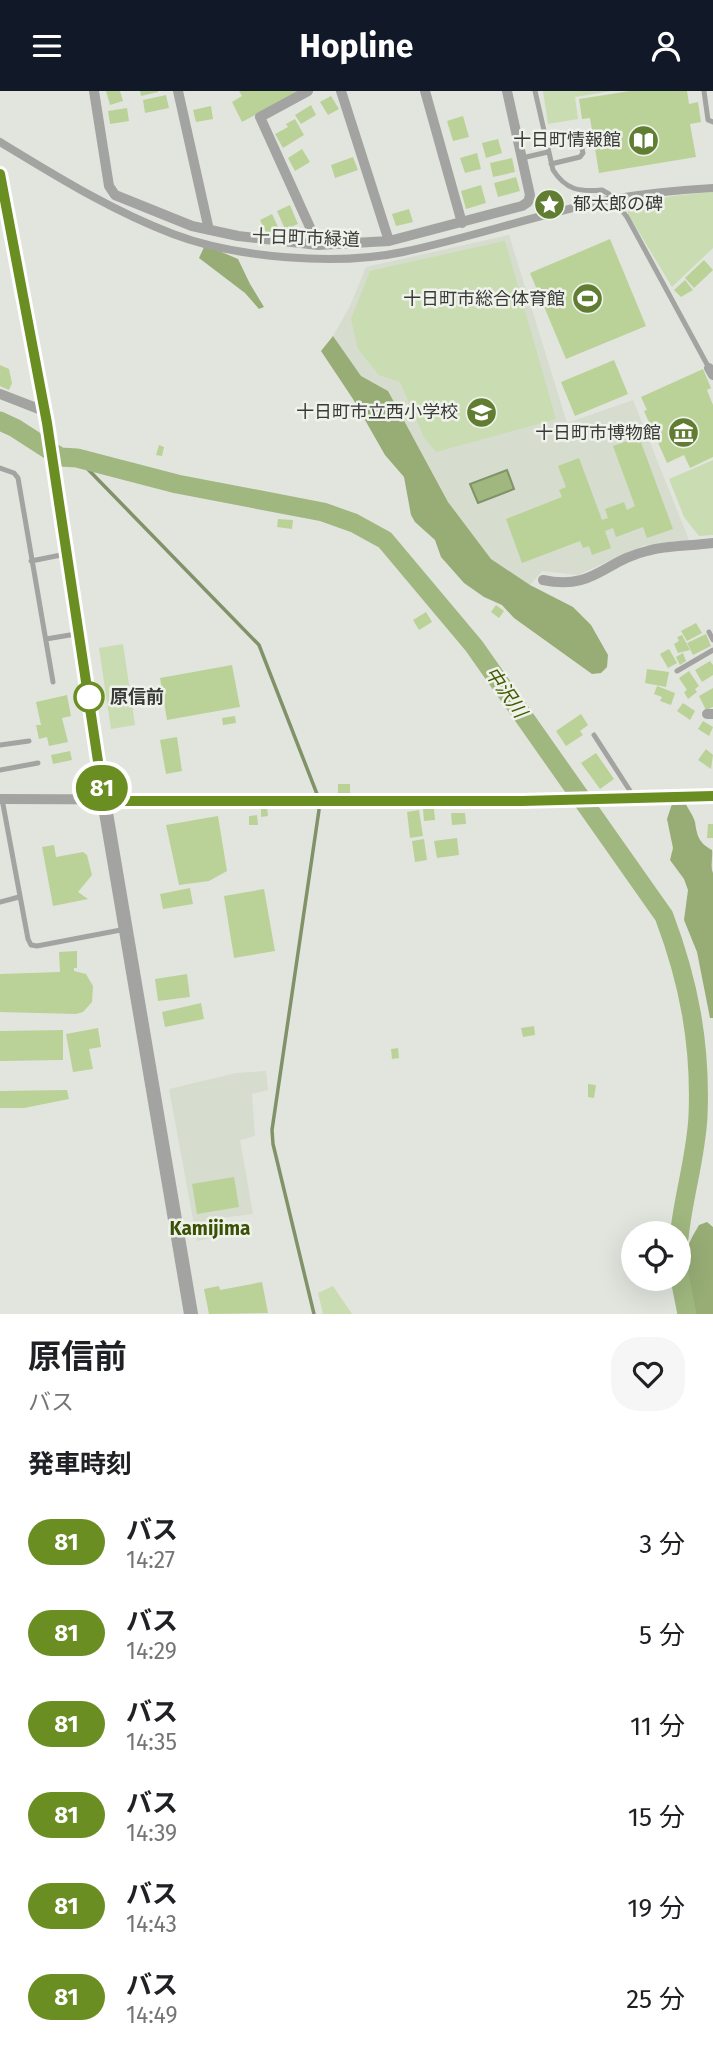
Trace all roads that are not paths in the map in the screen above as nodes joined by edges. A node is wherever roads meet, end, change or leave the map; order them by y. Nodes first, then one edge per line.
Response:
1 (94, 91) edge
2 (178, 91) edge
3 (308, 91) edge
4 (341, 91) edge
5 (425, 91) edge
6 (507, 91) edge
7 (535, 91) edge
8 (704, 91) edge
9 (713, 122) edge
10 (545, 138) junction
11 (0, 142) edge
12 (548, 152) junction
13 (522, 158) junction
14 (551, 164) junction
15 (0, 174) edge
16 (713, 188) edge
17 (613, 199) junction
18 (462, 223) junction
19 (209, 230) junction
20 (389, 241) junction
21 (318, 245) junction
22 (712, 370) edge
23 (0, 394) edge
24 (46, 417) junction
25 (0, 468) edge
26 (713, 543) edge
27 (67, 553) junction
28 (31, 561) junction
29 (543, 580) dead end
30 (709, 632) dead end
31 (79, 633) junction
32 (46, 639) junction
33 (713, 640) edge
34 (713, 650) edge
35 (677, 671) dead end
36 (52, 683) dead end
37 (594, 735) dead end
38 (29, 741) dead end
39 (0, 745) edge
40 (38, 763) dead end
41 (0, 770) edge
42 (713, 796) edge
43 (634, 797) junction
44 (1, 799) edge
45 (104, 801) junction
46 (19, 897) junction
47 (0, 902) edge
48 (127, 929) junction
49 (191, 1314) edge

1 - 19 street
2 - 19 street
3 - 21 street
4 - 20 street
5 - 18 street
6 - 13 street
7 - 10 lane
8 - 9 lane
10 - 12 lane
10 - 14 lane
11 - 17 street, 十日町市緑道
12 - 13 lane
12 - 14 lane
13 - 18 street
14 - 17 lane
15 - 24 street
16 - 17 street, 十日町市緑道
17 - 22 lane
18 - 20 street
19 - 21 street
20 - 21 street
23 - 24 street
24 - 27 street
25 - 28 lane
26 - 29 street
27 - 28 lane
27 - 31 street
28 - 32 lane
30 - 33 lane
31 - 32 lane
31 - 45 street
32 - 36 lane
34 - 35 lane
37 - 43 lane
38 - 39 lane
40 - 41 lane
42 - 43 street
43 - 45 street
44 - 45 street
44 - 46 lane
45 - 48 street
46 - 47 lane
46 - 48 lane
48 - 49 street

